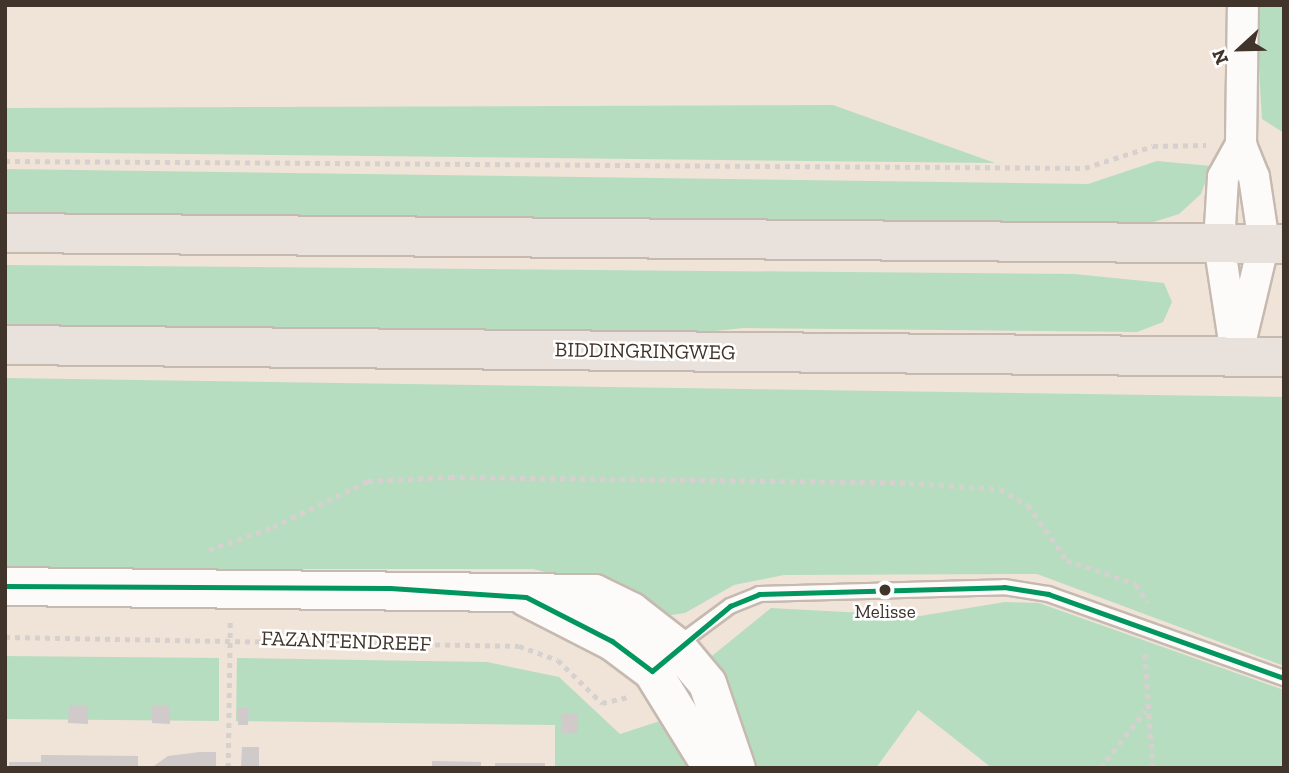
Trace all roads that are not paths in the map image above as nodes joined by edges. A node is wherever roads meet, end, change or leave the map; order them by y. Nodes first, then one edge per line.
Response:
1 (1242, 5) edge
2 (1241, 144) junction
3 (5, 233) edge
4 (1219, 243) junction
5 (1274, 243) edge
6 (5, 345) edge
7 (1237, 356) junction
8 (1284, 357) edge
9 (5, 586) edge
10 (664, 659) junction
11 (1284, 678) edge
12 (712, 768) edge
13 (736, 768) edge

1 - 2 street
2 - 4 street
2 - 5 street
3 - 4 main road
4 - 5 main road
4 - 7 street
5 - 7 street
6 - 7 main road, BIDDINGRINGWEG
7 - 8 main road, BIDDINGRINGWEG
9 - 10 street
10 - 11 lane
10 - 12 street
10 - 13 street

